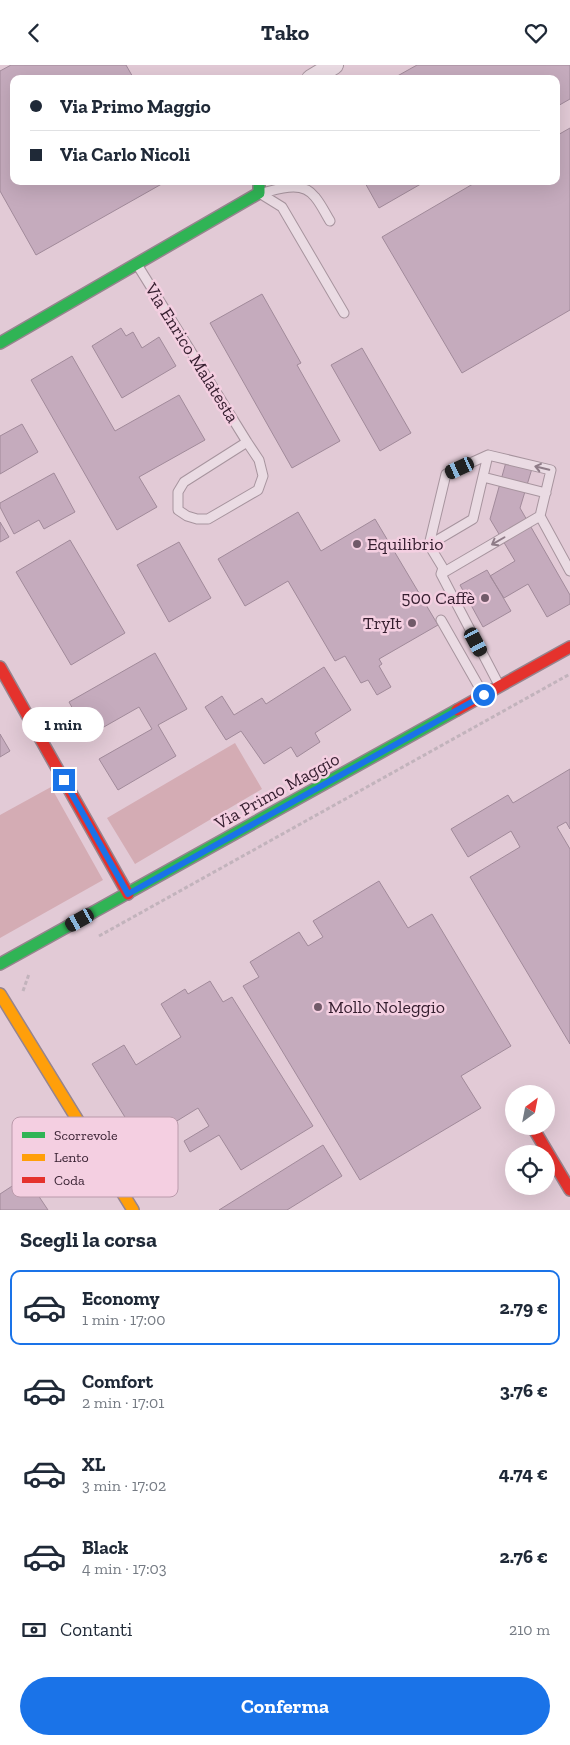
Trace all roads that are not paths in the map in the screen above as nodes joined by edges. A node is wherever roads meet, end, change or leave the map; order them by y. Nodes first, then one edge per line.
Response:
1 (334, 65) edge
2 (318, 75) edge
3 (259, 187) edge
4 (330, 221) dead end
5 (136, 263) junction
6 (344, 313) dead end
7 (0, 343) edge
8 (248, 442) junction
9 (488, 455) junction
10 (483, 477) junction
11 (546, 493) junction
12 (540, 516) junction
13 (429, 545) junction
14 (570, 571) edge
15 (440, 574) junction
16 (441, 620) dead end
17 (570, 647) edge
18 (0, 667) edge
19 (500, 686) junction
20 (484, 695) junction
21 (128, 894) junction
22 (0, 965) edge
23 (0, 994) edge
24 (75, 1117) edge
25 (537, 1135) edge
26 (570, 1190) edge
27 (124, 1197) edge
28 (132, 1210) edge

1 - 2 street
3 - 4 lane
3 - 5 street, Via Enrico Malatesta
3 - 6 lane
5 - 7 street, Via Enrico Malatesta
5 - 8 lane, Via Enrico Malatesta
8 - 8 lane, Via Enrico Malatesta
9 - 10 lane
11 -> 9 lane
9 - 13 lane
10 - 11 lane
10 - 13 lane
11 - 12 lane
12 - 14 lane
12 -> 15 lane
13 - 15 lane
15 - 19 lane
16 - 20 lane
17 - 19 street, Via Primo Maggio
18 - 21 street
19 - 20 street, Via Primo Maggio
20 - 21 street, Via Primo Maggio
21 - 22 street, Via Primo Maggio
23 - 24 street
25 - 26 street
27 - 28 street

